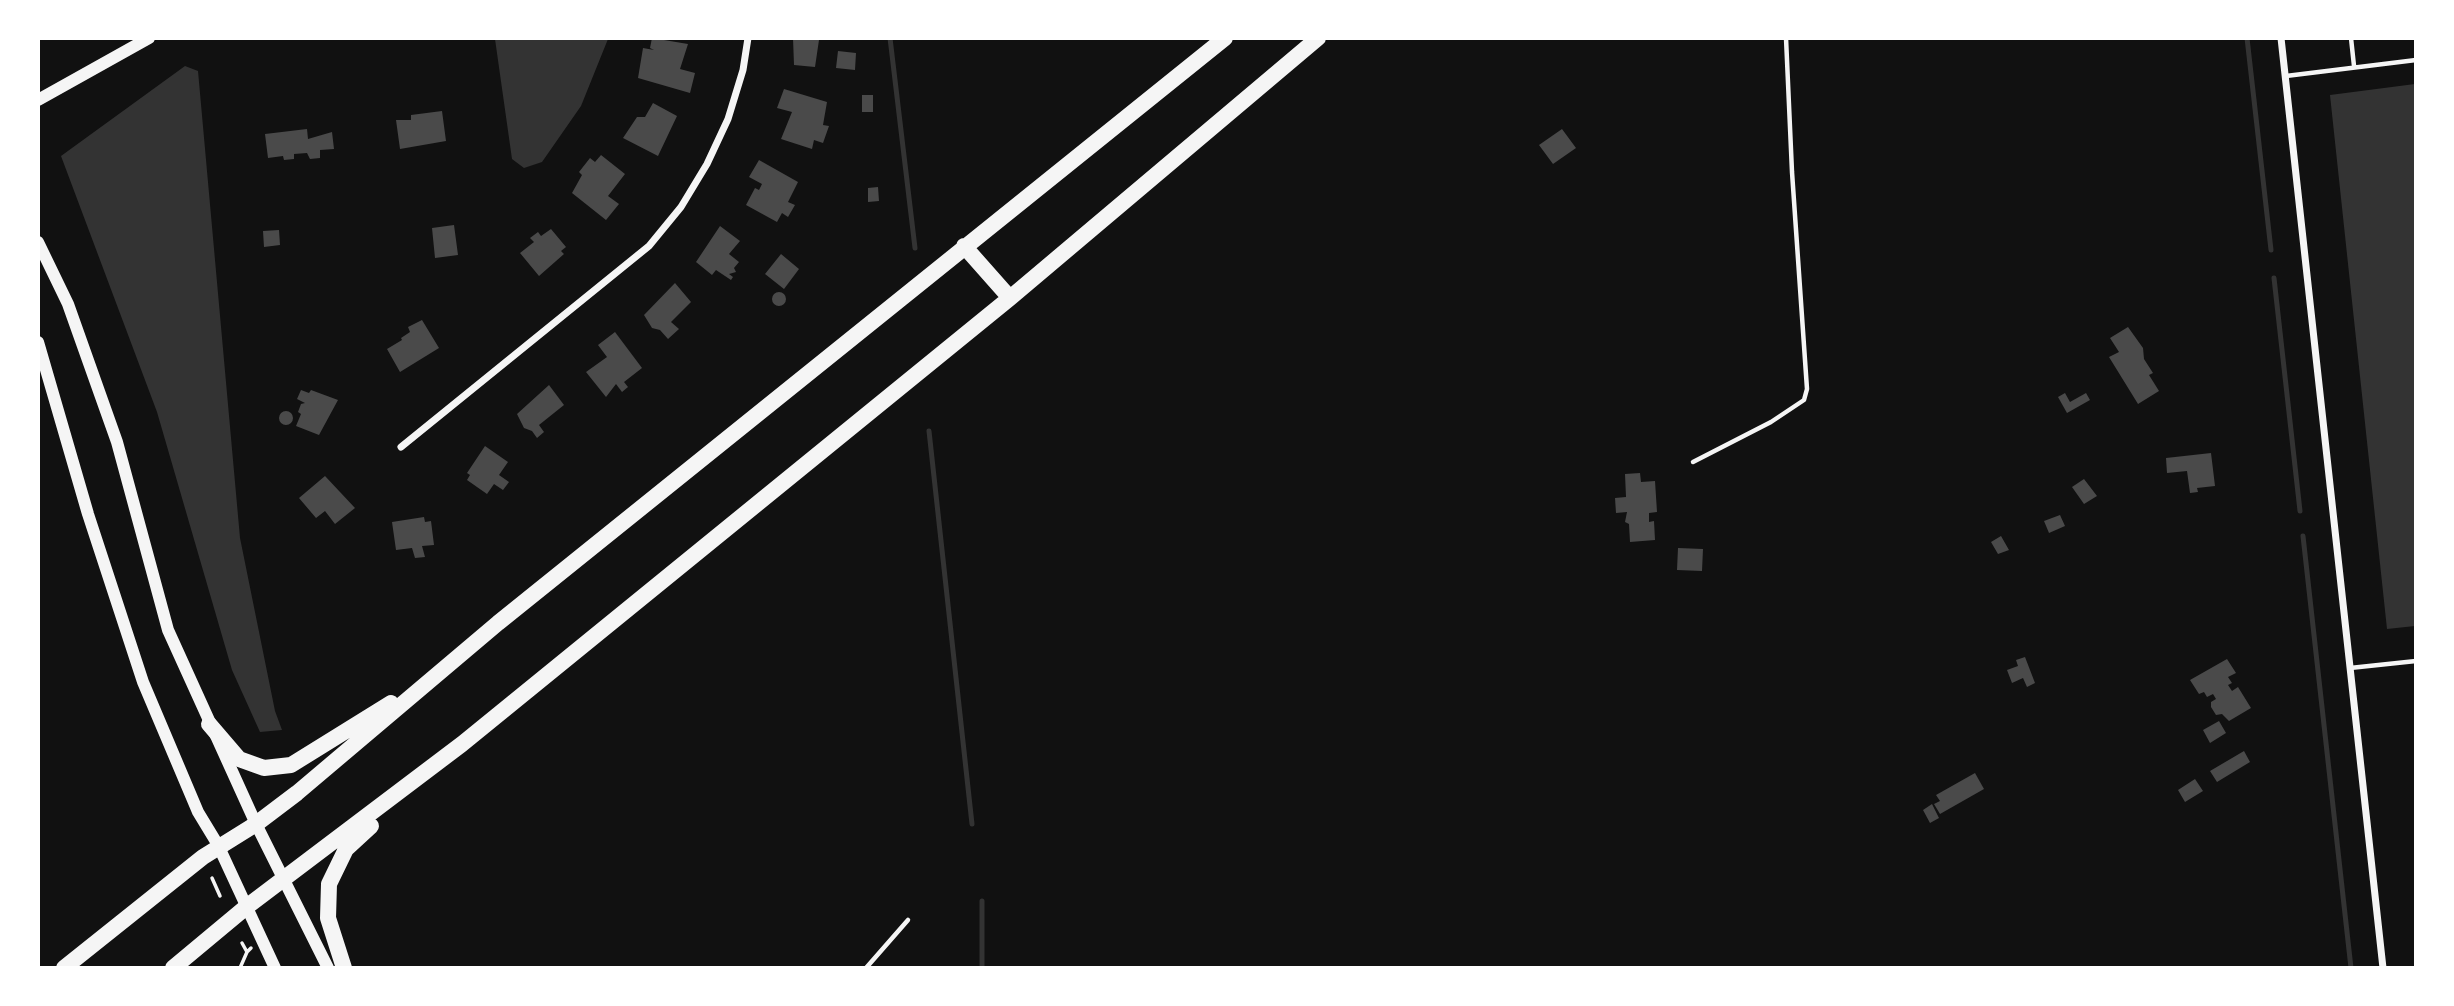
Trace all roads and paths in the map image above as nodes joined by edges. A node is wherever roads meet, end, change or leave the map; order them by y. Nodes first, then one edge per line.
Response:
1 (149, 38) edge
2 (748, 38) edge
3 (1225, 38) edge
4 (1318, 38) edge
5 (1786, 38) edge
6 (2281, 38) edge
7 (2351, 38) edge
8 (2416, 60) edge
9 (2354, 66) junction
10 (2285, 77) junction
11 (38, 100) edge
12 (38, 242) edge
13 (964, 246) junction
14 (1010, 298) junction
15 (38, 342) edge
16 (401, 447) dead end
17 (1693, 462) dead end
18 (2416, 661) edge
19 (2349, 668) junction
20 (441, 672) junction
21 (209, 724) junction
22 (428, 770) junction
23 (256, 824) junction
24 (218, 845) junction
25 (212, 878) dead end
26 (285, 880) junction
27 (220, 896) dead end
28 (245, 908) junction
29 (908, 920) dead end
30 (247, 952) dead end
31 (64, 968) edge
32 (173, 968) edge
33 (240, 968) edge
34 (275, 968) edge
35 (328, 968) edge
36 (344, 968) edge
37 (866, 968) edge
38 (2383, 968) edge

1 - 11 street
2 - 16 street
3 - 13 highway
4 - 14 highway
5 - 17 lane
6 - 10 street
7 - 9 lane
8 - 9 lane
9 - 10 lane
10 - 19 street
12 - 21 street
13 - 14 highway
13 - 20 highway
14 - 22 highway
15 - 24 street
18 - 19 lane
19 - 38 street
20 - 21 highway
20 - 23 highway
21 - 23 street
22 - 26 highway
22 - 36 highway
23 - 24 highway
23 - 26 street
24 - 28 street
24 - 31 highway
25 - 27 path
26 - 28 highway
26 - 35 street
28 - 32 highway
28 - 34 street
29 - 37 lane
30 - 33 path

